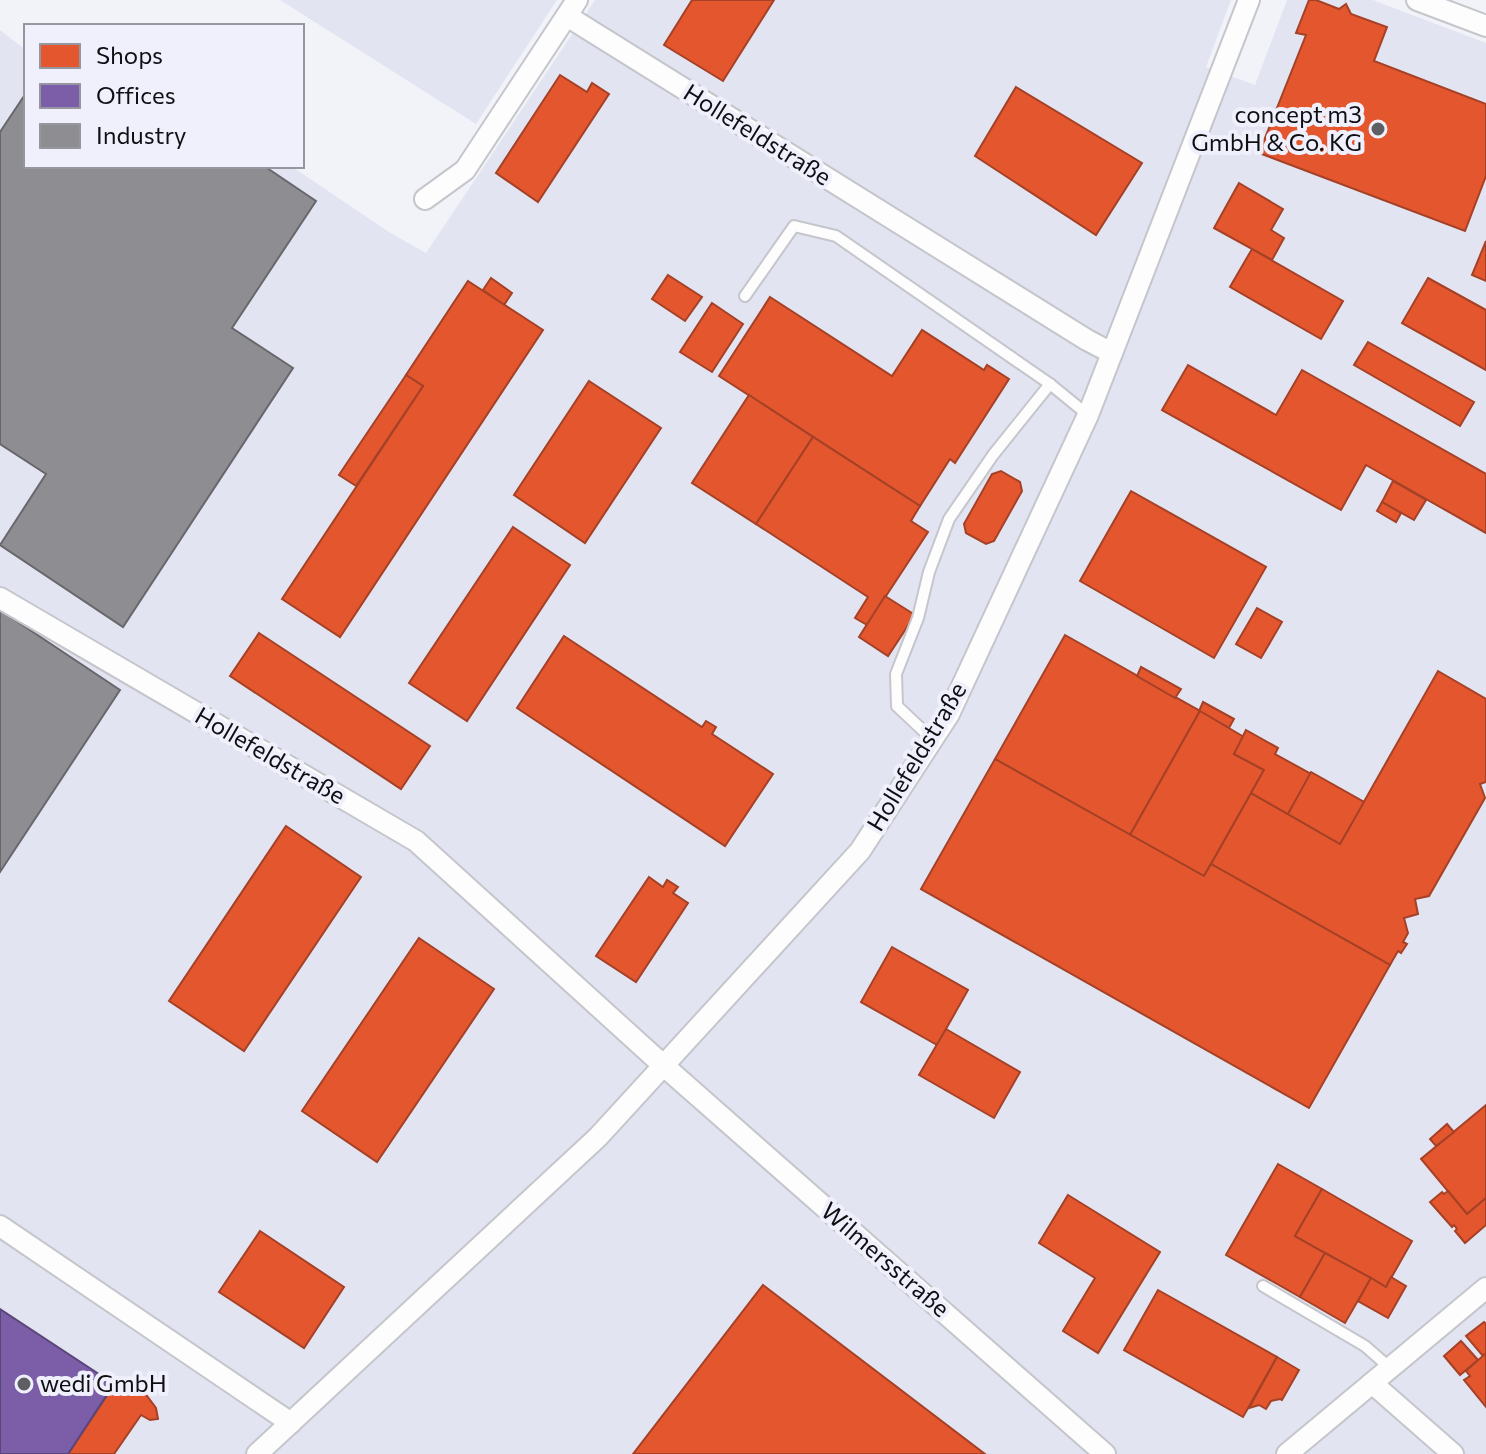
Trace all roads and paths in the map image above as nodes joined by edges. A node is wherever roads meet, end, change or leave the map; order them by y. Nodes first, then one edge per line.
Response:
1 (1249, 0) edge
2 (1417, 0) edge
3 (572, 8) edge
4 (1486, 26) edge
5 (425, 199) dead end
6 (745, 296) dead end
7 (1112, 353) junction
8 (1050, 384) junction
9 (1088, 415) junction
10 (0, 598) edge
11 (932, 739) junction
12 (664, 1066) junction
13 (0, 1226) edge
14 (1263, 1286) dead end
15 (1486, 1288) edge
16 (1390, 1368) junction
17 (1372, 1383) junction
18 (291, 1423) junction
19 (257, 1454) edge
20 (1105, 1454) edge
21 (1287, 1454) edge
22 (1453, 1454) edge

1 - 7 street, Hollefeldstraße
2 - 4 street
3 - 5 street, Hollefeldstraße
3 - 7 street, Hollefeldstraße
6 - 8 lane
7 - 9 street, Hollefeldstraße
8 - 9 lane
8 - 11 lane
9 - 11 street, Hollefeldstraße
10 - 12 street, Hollefeldstraße
11 - 12 street, Hollefeldstraße
12 - 18 street, Hollefeldstraße
12 - 20 street, Wilmersstraße
13 - 18 street
14 - 16 lane
15 - 16 street
16 - 17 street
17 - 21 street
17 - 22 street
18 - 19 street, Hollefeldstraße

